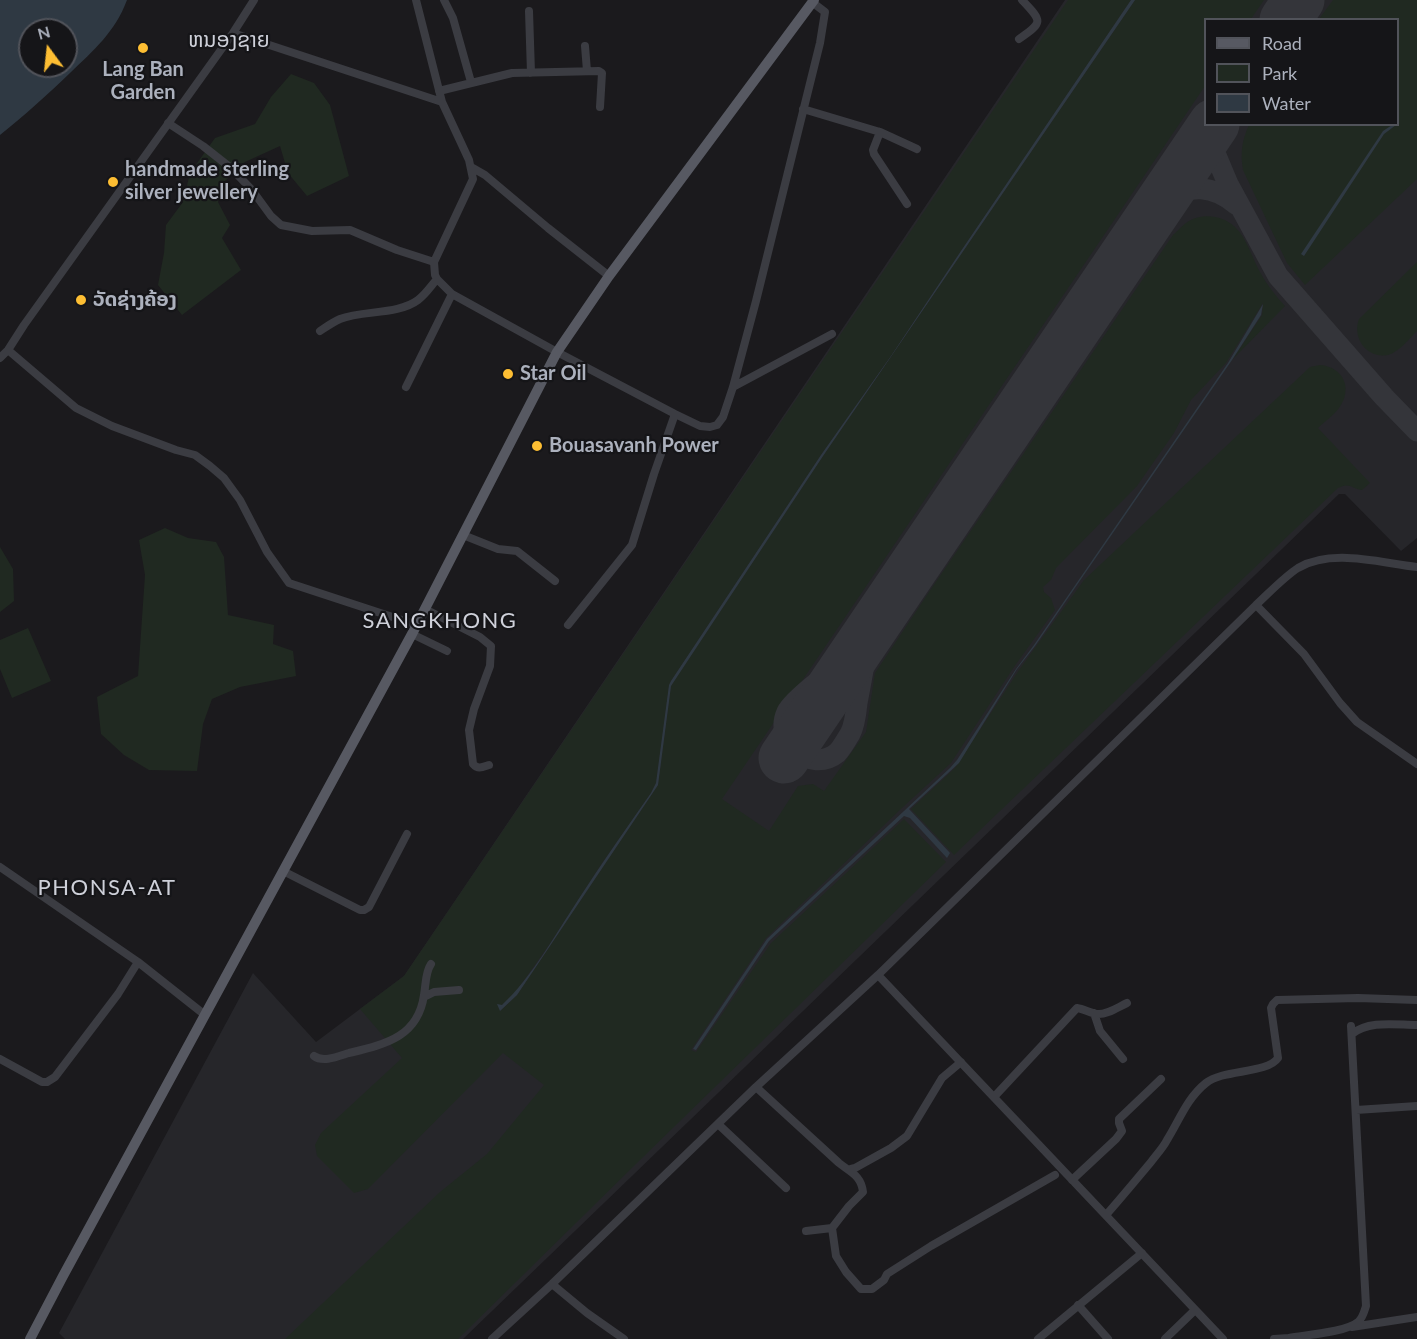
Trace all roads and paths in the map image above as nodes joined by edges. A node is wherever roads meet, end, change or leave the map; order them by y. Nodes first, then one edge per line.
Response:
1 (255, 0) edge
2 (416, 0) edge
3 (444, 0) edge
4 (1022, 0) edge
5 (813, 1) edge
6 (529, 11) dead end
7 (233, 33) junction
8 (1019, 39) dead end
9 (585, 46) dead end
10 (586, 72) junction
11 (531, 73) junction
12 (471, 82) junction
13 (439, 91) junction
14 (442, 102) junction
15 (600, 107) dead end
16 (803, 109) junction
17 (168, 123) junction
18 (880, 132) junction
19 (917, 149) dead end
20 (471, 167) junction
21 (907, 204) dead end
22 (434, 262) junction
23 (609, 276) junction
24 (437, 279) junction
25 (452, 294) junction
26 (320, 332) dead end
27 (832, 334) dead end
28 (8, 350) junction
29 (556, 352) junction
30 (0, 358) edge
31 (406, 387) dead end
32 (733, 387) junction
33 (675, 414) junction
34 (463, 535) junction
35 (1417, 567) edge
36 (555, 581) dead end
37 (1256, 605) junction
38 (424, 609) junction
39 (568, 625) dead end
40 (415, 629) junction
41 (447, 651) dead end
42 (1417, 764) edge
43 (489, 765) dead end
44 (407, 834) dead end
45 (0, 867) edge
46 (283, 871) junction
47 (138, 962) junction
48 (431, 964) dead end
49 (878, 975) junction
50 (459, 990) dead end
51 (424, 998) junction
52 (1417, 1000) edge
53 (1127, 1003) dead end
54 (1094, 1013) junction
55 (205, 1015) junction
56 (1417, 1025) edge
57 (314, 1056) dead end
58 (0, 1059) edge
59 (1123, 1059) dead end
60 (961, 1062) junction
61 (1161, 1079) dead end
62 (756, 1087) junction
63 (994, 1097) junction
64 (1417, 1106) edge
65 (1356, 1110) junction
66 (718, 1124) junction
67 (851, 1169) junction
68 (1055, 1175) dead end
69 (1072, 1180) junction
70 (786, 1188) dead end
71 (1106, 1215) junction
72 (832, 1228) junction
73 (806, 1231) dead end
74 (1142, 1253) junction
75 (552, 1284) junction
76 (1078, 1305) junction
77 (1195, 1310) junction
78 (1417, 1317) edge
79 (1347, 1328) junction
80 (1292, 1338) edge
81 (30, 1339) edge
82 (492, 1339) edge
83 (624, 1339) edge
84 (1038, 1339) edge
85 (1108, 1339) edge
86 (1165, 1339) edge
87 (1223, 1339) edge
88 (1274, 1339) edge

1 - 7 street
2 - 13 street
3 - 12 street
4 - 8 street
5 - 16 street
5 - 23 main road
6 - 11 street
7 - 14 street
7 - 17 street
9 - 10 street
10 - 11 street
10 - 15 street
11 - 12 street
12 - 13 street
13 - 14 street
14 - 20 street
16 - 18 street
16 - 32 street
17 - 22 street
17 - 28 street
18 - 19 street
18 - 21 street
20 - 22 street
20 - 23 street
22 - 24 street
23 - 29 main road
24 - 25 street
24 - 26 street
25 - 29 street
25 - 31 street
27 - 32 street
28 - 30 street
28 - 40 street
29 - 33 street
29 - 34 main road
32 - 33 street
33 - 39 street
34 - 36 street
34 - 38 main road
35 - 37 street
37 - 42 street
37 - 49 street
38 - 40 main road
38 - 43 street
40 - 41 street
40 - 46 main road
44 - 46 street
45 - 47 street
46 - 55 main road
47 - 55 street
47 - 58 street
48 - 51 street
49 - 60 street
49 - 62 street
50 - 51 street
51 - 57 street
52 - 71 street
53 - 54 street
54 - 59 street
54 - 63 street
55 - 81 main road
56 - 65 street
60 - 63 street
60 - 67 street
61 - 69 street
62 - 66 street
62 - 67 street
63 - 69 street
64 - 65 street
65 - 79 street
66 - 70 street
66 - 75 street
67 - 72 street
68 - 72 street
69 - 71 street
71 - 74 street
72 - 73 street
74 - 76 street
74 - 77 street
75 - 82 street
75 - 83 street
76 - 84 street
76 - 85 street
77 - 86 street
77 - 87 street
78 - 79 street
79 - 80 street
80 - 88 street

